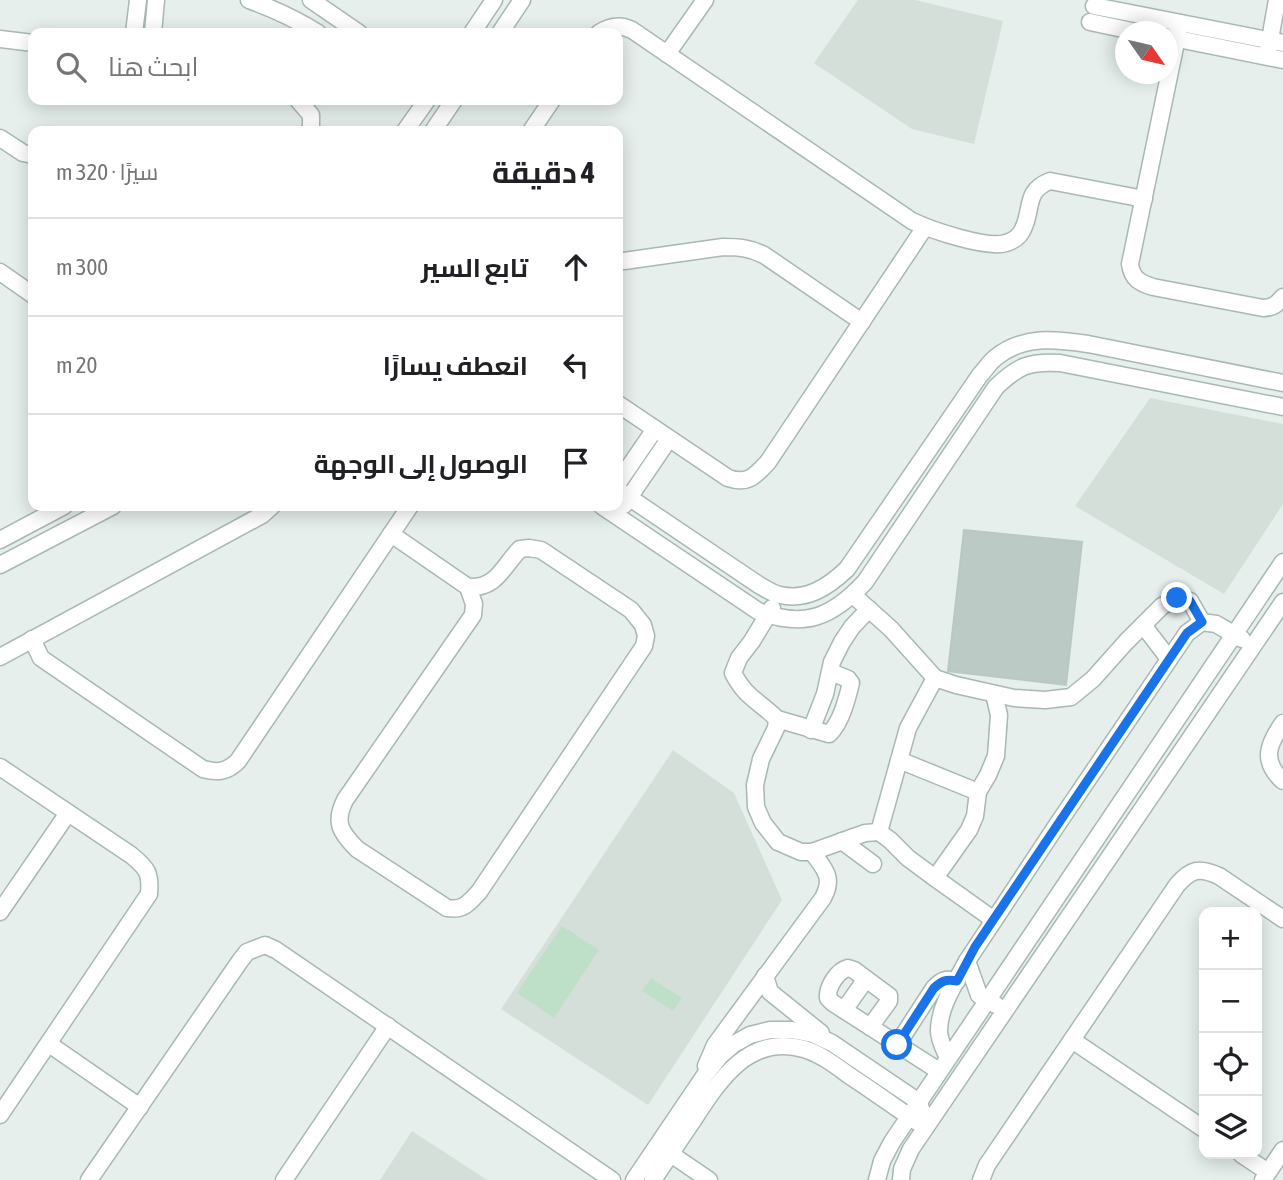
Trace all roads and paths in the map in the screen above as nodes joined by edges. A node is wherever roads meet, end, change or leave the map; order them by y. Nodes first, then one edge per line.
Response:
1 (138, 0) edge
2 (156, 0) edge
3 (249, 0) edge
4 (311, 0) edge
5 (494, 0) edge
6 (522, 0) edge
7 (705, 0) edge
8 (1277, 0) edge
9 (1094, 6) dead end
10 (1090, 22) dead end
11 (1180, 23) junction
12 (1115, 27) edge
13 (1178, 27) edge
14 (135, 28) edge
15 (153, 28) edge
16 (309, 28) edge
17 (352, 28) edge
18 (474, 28) edge
19 (503, 28) edge
20 (611, 28) edge
21 (0, 39) edge
22 (1178, 39) edge
23 (28, 42) edge
24 (1276, 50) edge
25 (667, 54) junction
26 (1164, 84) edge
27 (302, 105) edge
28 (420, 105) edge
29 (424, 105) edge
30 (451, 105) edge
31 (549, 105) edge
32 (438, 125) edge
33 (311, 126) edge
34 (408, 126) edge
35 (534, 126) edge
36 (0, 138) edge
37 (28, 154) edge
38 (1144, 199) junction
39 (925, 228) junction
40 (623, 261) edge
41 (0, 272) edge
42 (28, 292) edge
43 (1283, 297) edge
44 (862, 322) junction
45 (1283, 383) edge
46 (623, 407) edge
47 (1283, 407) edge
48 (951, 417) junction
49 (655, 429) junction
50 (966, 431) junction
51 (669, 439) junction
52 (623, 476) edge
53 (624, 494) edge
54 (55, 511) edge
55 (103, 511) edge
56 (266, 511) edge
57 (407, 511) edge
58 (610, 511) edge
59 (619, 511) edge
60 (617, 516) junction
61 (391, 534) junction
62 (0, 540) edge
63 (1283, 562) edge
64 (0, 564) edge
65 (468, 587) junction
66 (853, 595) junction
67 (781, 596) junction
68 (1283, 602) edge
69 (869, 609) junction
70 (767, 614) junction
71 (1202, 622) junction
72 (1143, 625) junction
73 (1234, 634) junction
74 (32, 639) junction
75 (1254, 646) junction
76 (0, 657) edge
77 (1170, 659) junction
78 (935, 678) junction
79 (994, 694) junction
80 (777, 719) junction
81 (1283, 723) edge
82 (899, 760) junction
83 (0, 767) edge
84 (1283, 781) edge
85 (978, 792) junction
86 (68, 813) junction
87 (878, 832) junction
88 (842, 841) junction
89 (812, 852) junction
90 (873, 864) dead end
91 (936, 878) junction
92 (0, 912) edge
93 (1283, 919) edge
94 (994, 920) junction
95 (967, 961) junction
96 (765, 976) junction
97 (866, 979) junction
98 (957, 981) junction
99 (987, 1000) junction
100 (844, 1010) junction
101 (1005, 1011) junction
102 (388, 1026) junction
103 (870, 1027) junction
104 (1072, 1040) junction
105 (832, 1043) junction
106 (49, 1044) junction
107 (897, 1045) junction
108 (944, 1064) junction
109 (701, 1082) junction
110 (919, 1102) junction
111 (140, 1107) junction
112 (0, 1115) edge
113 (909, 1117) junction
114 (1199, 1126) edge
115 (925, 1128) junction
116 (664, 1149) junction
117 (1283, 1150) edge
118 (1247, 1159) edge
119 (1266, 1176) edge
120 (89, 1180) edge
121 (284, 1180) edge
122 (612, 1180) edge
123 (634, 1180) edge
124 (653, 1180) edge
125 (709, 1180) edge
126 (877, 1180) edge
127 (901, 1180) edge
128 (981, 1180) edge

1 - 14 street
2 - 15 street
3 - 16 street
4 - 17 street
5 - 18 street
6 - 19 street
7 - 25 street
8 - 24 street
9 - 11 street
10 - 12 street
11 - 13 street
11 - 24 street
20 - 25 street
21 - 23 street
22 - 24 street
25 - 39 street
26 - 38 street
27 - 33 street
28 - 34 street
29 - 32 street
30 - 32 street
31 - 35 street
36 - 37 street
38 - 39 street
38 - 43 street
39 - 44 street
40 - 44 street
41 - 42 street
44 - 51 street
45 - 48 street
46 - 49 street
47 - 50 street
48 - 50 street
48 - 67 street
49 - 51 street
49 - 52 street
50 - 66 street
51 - 53 street
53 - 67 street
54 - 62 street
55 - 64 street
56 - 74 street
57 - 61 street
58 - 60 street
59 - 60 street
60 - 70 street
61 - 65 street
61 - 74 street
63 - 73 street
65 - 65 street
66 - 69 street
66 - 70 street
67 - 70 street
68 - 75 street
69 - 78 street
69 - 80 street
70 - 80 street
71 - 72 street
71 - 73 street
71 - 77 street
72 - 77 street
72 - 79 street
73 - 75 street
73 - 99 street
74 - 76 street
75 - 101 street
77 - 94 street
78 - 79 street
78 - 82 street
79 - 85 street
80 - 89 street
81 - 84 street
82 - 85 street
82 - 87 street
83 - 86 street
85 - 91 street
86 - 92 street
86 - 106 street
87 - 88 street
87 - 91 street
88 - 89 street
88 - 90 street
89 - 96 street
91 - 94 street
93 - 104 street
94 - 95 street
95 - 98 street
95 - 99 street
96 - 105 street
96 - 109 street
97 - 100 street
97 - 100 street
97 - 103 street
98 - 107 street
98 - 108 street
99 - 101 street
99 - 108 street
100 - 103 street
101 - 115 street
102 - 111 street
102 - 121 street
102 - 122 street
103 - 107 street
104 - 114 street
104 - 128 street
105 - 109 street
105 - 110 street
106 - 111 street
106 - 112 street
107 - 108 street
108 - 110 street
109 - 116 street
110 - 113 street
110 - 115 street
111 - 120 street
113 - 115 street
113 - 116 street
113 - 126 street
115 - 127 street
116 - 123 street
116 - 124 street
116 - 125 street
117 - 119 street
118 - 119 street

